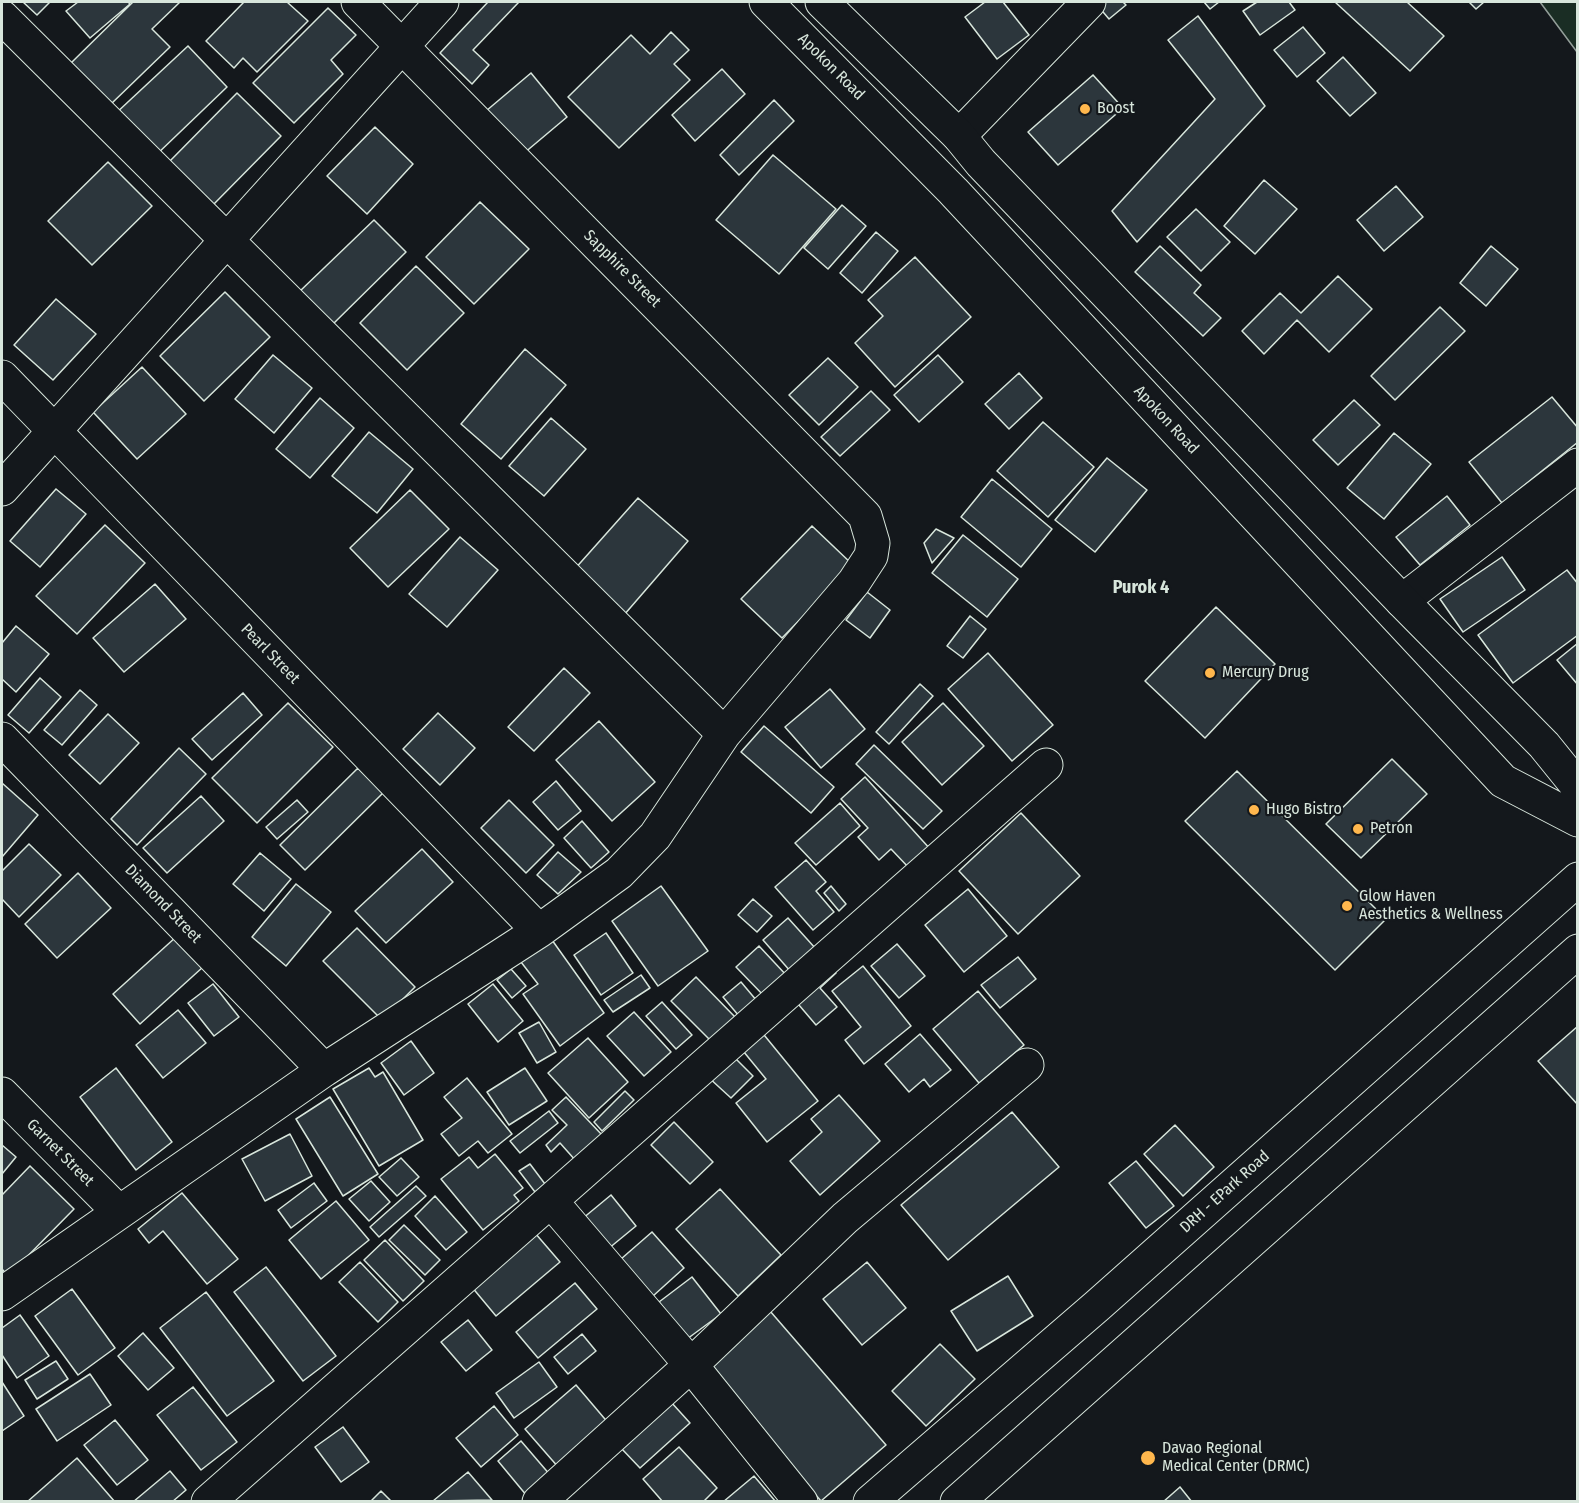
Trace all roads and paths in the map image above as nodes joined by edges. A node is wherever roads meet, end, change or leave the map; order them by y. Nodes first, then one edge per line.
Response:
1 (358, 2) edge
2 (442, 2) edge
3 (766, 2) edge
4 (822, 2) edge
5 (1089, 2) edge
6 (2, 17) edge
7 (403, 47) junction
8 (958, 136) junction
9 (226, 242) junction
10 (2, 377) edge
11 (54, 431) junction
12 (1578, 465) edge
13 (2, 489) edge
14 (1402, 601) junction
15 (724, 734) junction
16 (2, 739) edge
17 (1046, 765) dead end
18 (1578, 788) edge
19 (1578, 820) edge
20 (1578, 879) edge
21 (539, 931) junction
22 (1578, 951) edge
23 (1027, 1065) dead end
24 (324, 1070) junction
25 (2, 1094) edge
26 (551, 1201) junction
27 (118, 1211) junction
28 (2, 1294) edge
29 (691, 1365) junction
30 (208, 1502) edge
31 (539, 1502) edge
32 (801, 1502) edge
33 (870, 1502) edge
34 (957, 1502) edge

1 - 7 main road, Sapphire Street
2 - 7 main road
3 - 19 main road, Apokon Road
4 - 8 main road
5 - 8 main road
6 - 9 main road
7 - 9 main road
7 - 15 main road, Sapphire Street
8 - 14 main road
9 - 11 main road
9 - 15 main road
10 - 11 main road, Pearl Street
11 - 13 main road
11 - 21 main road, Pearl Street
12 - 14 main road
14 - 18 main road
15 - 21 main road
16 - 24 main road, Diamond Street
17 - 26 main road
20 - 33 main road, DRH - EPark Road
21 - 24 main road
22 - 34 main road
23 - 29 main road
24 - 27 main road
25 - 27 main road, Garnet Street
26 - 29 main road
26 - 30 main road
27 - 28 main road
29 - 31 main road
29 - 32 main road

